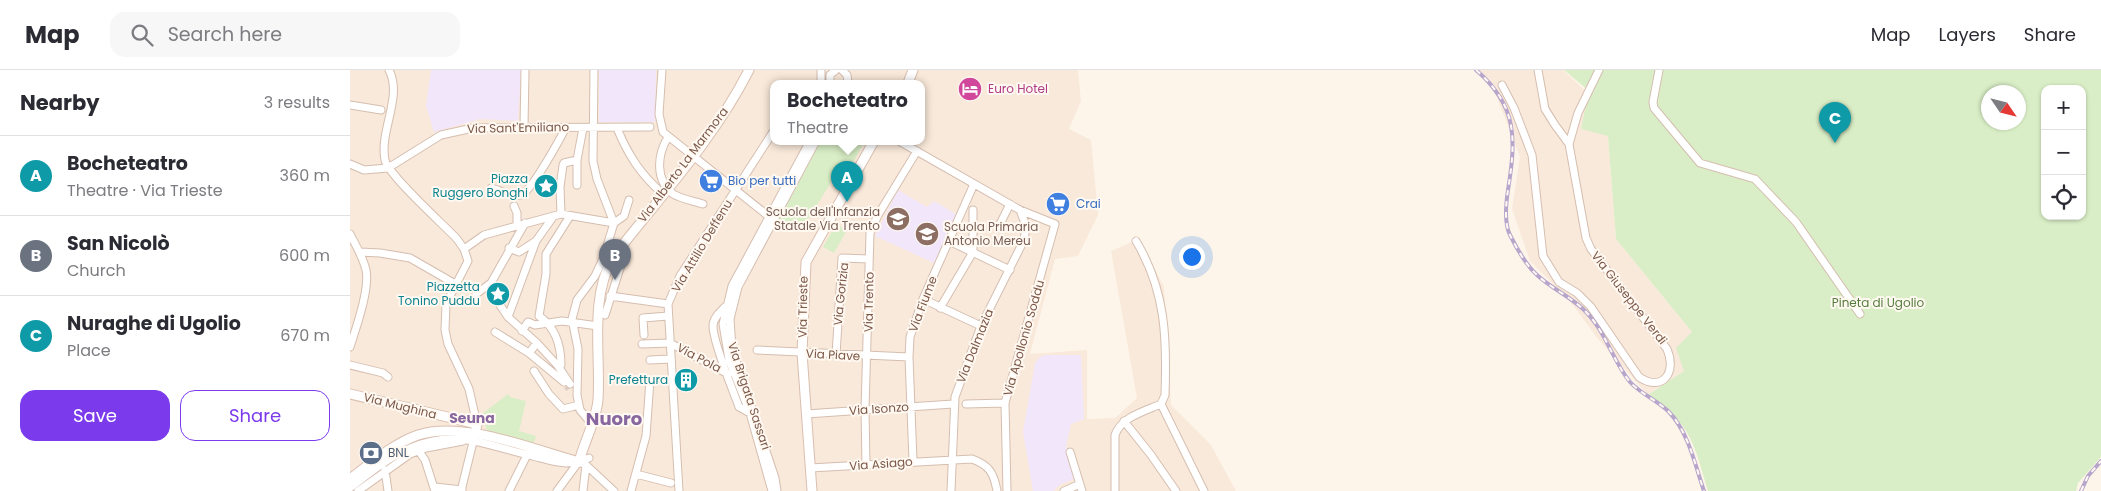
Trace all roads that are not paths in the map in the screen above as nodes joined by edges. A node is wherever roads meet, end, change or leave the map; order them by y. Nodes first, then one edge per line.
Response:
1 (389, 70) edge
2 (525, 70) edge
3 (594, 70) edge
4 (662, 70) edge
5 (749, 70) edge
6 (1538, 70) edge
7 (1599, 70) edge
8 (1660, 70) edge
9 (843, 72) edge
10 (826, 80) edge
11 (1502, 85) dead end
12 (350, 105) edge
13 (381, 110) dead end
14 (524, 127) junction
15 (566, 127) junction
16 (650, 127) dead end
17 (583, 128) junction
18 (594, 128) junction
19 (617, 128) junction
20 (668, 137) junction
21 (770, 137) edge
22 (1569, 144) junction
23 (808, 145) edge
24 (814, 145) edge
25 (872, 145) edge
26 (906, 145) edge
27 (917, 151) junction
28 (692, 157) junction
29 (577, 160) junction
30 (350, 164) edge
31 (388, 168) junction
32 (535, 181) junction
33 (974, 184) junction
34 (577, 185) dead end
35 (491, 188) dead end
36 (560, 188) junction
37 (666, 191) junction
38 (735, 191) junction
39 (629, 200) dead end
40 (703, 204) dead end
41 (1010, 204) junction
42 (514, 206) dead end
43 (974, 210) dead end
44 (1020, 210) junction
45 (561, 214) junction
46 (570, 216) junction
47 (553, 217) junction
48 (771, 219) junction
49 (525, 223) junction
50 (614, 223) junction
51 (517, 226) junction
52 (998, 228) dead end
53 (350, 234) edge
54 (536, 241) junction
55 (949, 241) junction
56 (1136, 241) dead end
57 (509, 248) junction
58 (464, 249) junction
59 (360, 252) junction
60 (973, 252) junction
61 (615, 254) junction
62 (869, 259) junction
63 (1010, 270) junction
64 (600, 277) junction
65 (457, 285) junction
66 (488, 287) junction
67 (476, 294) dead end
68 (610, 296) junction
69 (923, 299) junction
70 (668, 304) junction
71 (726, 306) junction
72 (940, 308) junction
73 (1860, 314) dead end
74 (606, 315) dead end
75 (668, 316) junction
76 (508, 317) junction
77 (549, 322) junction
78 (572, 323) junction
79 (598, 326) junction
80 (981, 326) junction
81 (522, 331) junction
82 (495, 332) dead end
83 (644, 335) dead end
84 (537, 342) junction
85 (670, 343) junction
86 (642, 344) dead end
87 (350, 347) edge
88 (757, 350) dead end
89 (802, 353) junction
90 (529, 354) junction
91 (836, 355) junction
92 (868, 357) junction
93 (909, 357) junction
94 (671, 359) junction
95 (650, 360) dead end
96 (350, 365) edge
97 (558, 366) junction
98 (534, 370) dead end
99 (728, 374) junction
100 (388, 377) dead end
101 (650, 380) dead end
102 (570, 387) junction
103 (350, 394) edge
104 (577, 395) junction
105 (1005, 402) junction
106 (953, 404) junction
107 (966, 404) dead end
108 (1162, 404) junction
109 (578, 405) junction
110 (911, 406) junction
111 (865, 410) junction
112 (750, 413) junction
113 (806, 414) junction
114 (451, 418) junction
115 (1124, 421) junction
116 (591, 423) junction
117 (451, 430) junction
118 (473, 434) junction
119 (418, 450) junction
120 (529, 452) junction
121 (1070, 452) dead end
122 (951, 461) junction
123 (585, 462) junction
124 (913, 462) junction
125 (866, 465) junction
126 (810, 468) junction
127 (385, 470) junction
128 (636, 474) junction
129 (350, 479) edge
130 (671, 483) dead end
131 (350, 488) edge
132 (1081, 488) edge
133 (435, 489) edge
134 (358, 491) edge
135 (388, 491) edge
136 (462, 491) edge
137 (509, 491) edge
138 (557, 491) edge
139 (583, 491) edge
140 (614, 491) edge
141 (631, 491) edge
142 (679, 491) edge
143 (772, 491) edge
144 (777, 491) edge
145 (812, 491) edge
146 (951, 491) edge
147 (996, 491) edge
148 (1007, 491) edge
149 (1064, 491) edge
150 (1115, 491) edge
151 (1176, 491) edge
152 (1204, 491) edge

1 - 31 street
2 - 14 street
3 - 18 street
4 - 20 street
5 - 28 street, Via Alberto La Marmora
6 - 22 street
7 - 22 street, Via Giuseppe Verdi
8 - 73 street
9 - 10 street
11 - 22 street, Via Giuseppe Verdi
12 - 13 street
14 - 15 street, Via Sant'Emiliano
14 - 31 street, Via Sant'Emiliano
15 - 17 street, Via Sant'Emiliano
15 - 32 street
16 - 19 street, Via Sant'Emiliano
17 - 18 street, Via Sant'Emiliano
17 - 29 street
18 - 19 street, Via Sant'Emiliano
18 - 50 street
19 - 37 street
20 - 28 street
20 - 37 street
21 - 38 street, Via Attilio Deffenu
23 - 48 street, Via Brigata Sassari
24 - 48 street, Via Brigata Sassari
25 - 89 street, Via Trieste
26 - 27 street
27 - 33 street
27 - 62 street, Via Trento
28 - 37 street, Via Alberto La Marmora
28 - 38 street
29 - 34 street
29 - 36 street
30 - 31 street, Via Sant'Emiliano
31 - 58 street
32 - 35 street
32 - 36 street
33 - 41 street
33 - 55 street, Via Fiume
36 - 45 street
37 - 40 street
37 - 61 street, Via Alberto La Marmora
38 - 48 street
38 - 70 street, Via Attilio Deffenu
39 - 50 street
41 - 44 street
41 - 52 street
42 - 51 street
43 - 60 street
44 - 63 street, Via Dalmazia
44 - 105 street, Via Apollonio Soddu
45 - 46 street
45 - 47 street
46 - 50 street
46 - 77 street
47 - 49 street
47 - 54 street
48 - 71 street, Via Brigata Sassari
48 - 144 street, Via Brigata Sassari
49 - 51 street
49 - 57 street
50 - 64 street
51 - 58 street
53 - 59 street
54 - 57 street
54 - 76 street
55 - 60 street
55 - 69 street, Via Fiume
56 - 108 street
57 - 66 street
58 - 65 street
59 - 65 street
59 - 87 street
60 - 63 street
60 - 72 street
61 - 64 street, Via Alberto La Marmora
61 - 68 street
62 - 91 street, Via Gorizia
62 - 92 street, Via Trento
63 - 80 street, Via Dalmazia
64 - 78 street
64 - 79 street, Via Alberto La Marmora
65 - 118 street
66 - 67 street
66 - 76 street
68 - 70 street
68 - 74 street
69 - 72 street
69 - 93 street, Via Fiume
70 - 75 street, Via Attilio Deffenu
71 - 99 street, Via Brigata Sassari
71 - 112 street, Via Brigata Sassari
72 - 80 street
75 - 83 street
75 - 85 street, Via Attilio Deffenu
76 - 81 street
77 - 78 street
77 - 81 street
77 - 97 street
78 - 79 street
78 - 104 street
79 - 116 street, Via Alberto La Marmora
80 - 106 street, Via Dalmazia
81 - 84 street
82 - 90 street
84 - 90 street
84 - 97 street
85 - 86 street
85 - 94 street, Via Attilio Deffenu
85 - 99 street, Via Pola
88 - 89 street, Via Piave
89 - 91 street, Via Piave
89 - 113 street, Via Trieste
90 - 102 street
91 - 92 street, Via Piave
92 - 93 street, Via Piave
92 - 111 street, Via Trento
93 - 110 street, Via Fiume
94 - 95 street
94 - 142 street, Via Attilio Deffenu
96 - 100 street
97 - 102 street
98 - 109 street
99 - 112 street, Via Brigata Sassari
101 - 128 street
102 - 104 street
103 - 114 street, Via Mughina
104 - 109 street
105 - 107 street
105 - 148 street, Via Apollonio Soddu
106 - 110 street, Via Isonzo
106 - 122 street, Via Dalmazia
108 - 115 street
108 - 152 street
109 - 116 street
110 - 111 street, Via Isonzo
110 - 124 street, Via Fiume
111 - 113 street, Via Isonzo
111 - 125 street, Via Trento
112 - 143 street, Via Brigata Sassari
113 - 126 street, Via Trieste
114 - 117 street, Via Mughina
114 - 118 street, Via Mughina
115 - 150 street
115 - 151 street
116 - 123 street, Via Alberto La Marmora
117 - 118 street
117 - 129 street
118 - 119 street
118 - 120 street
118 - 131 street
118 - 136 street
119 - 127 street
119 - 133 street
120 - 123 street
120 - 137 street
121 - 132 street
122 - 124 street, Via Asiago
122 - 146 street, Via Dalmazia
122 - 147 street, Via Asiago
123 - 138 street
123 - 139 street
123 - 140 street
124 - 125 street, Via Asiago
125 - 126 street, Via Asiago
126 - 145 street, Via Trieste
127 - 134 street
127 - 135 street
128 - 130 street
128 - 141 street
132 - 149 street
133 - 136 street

